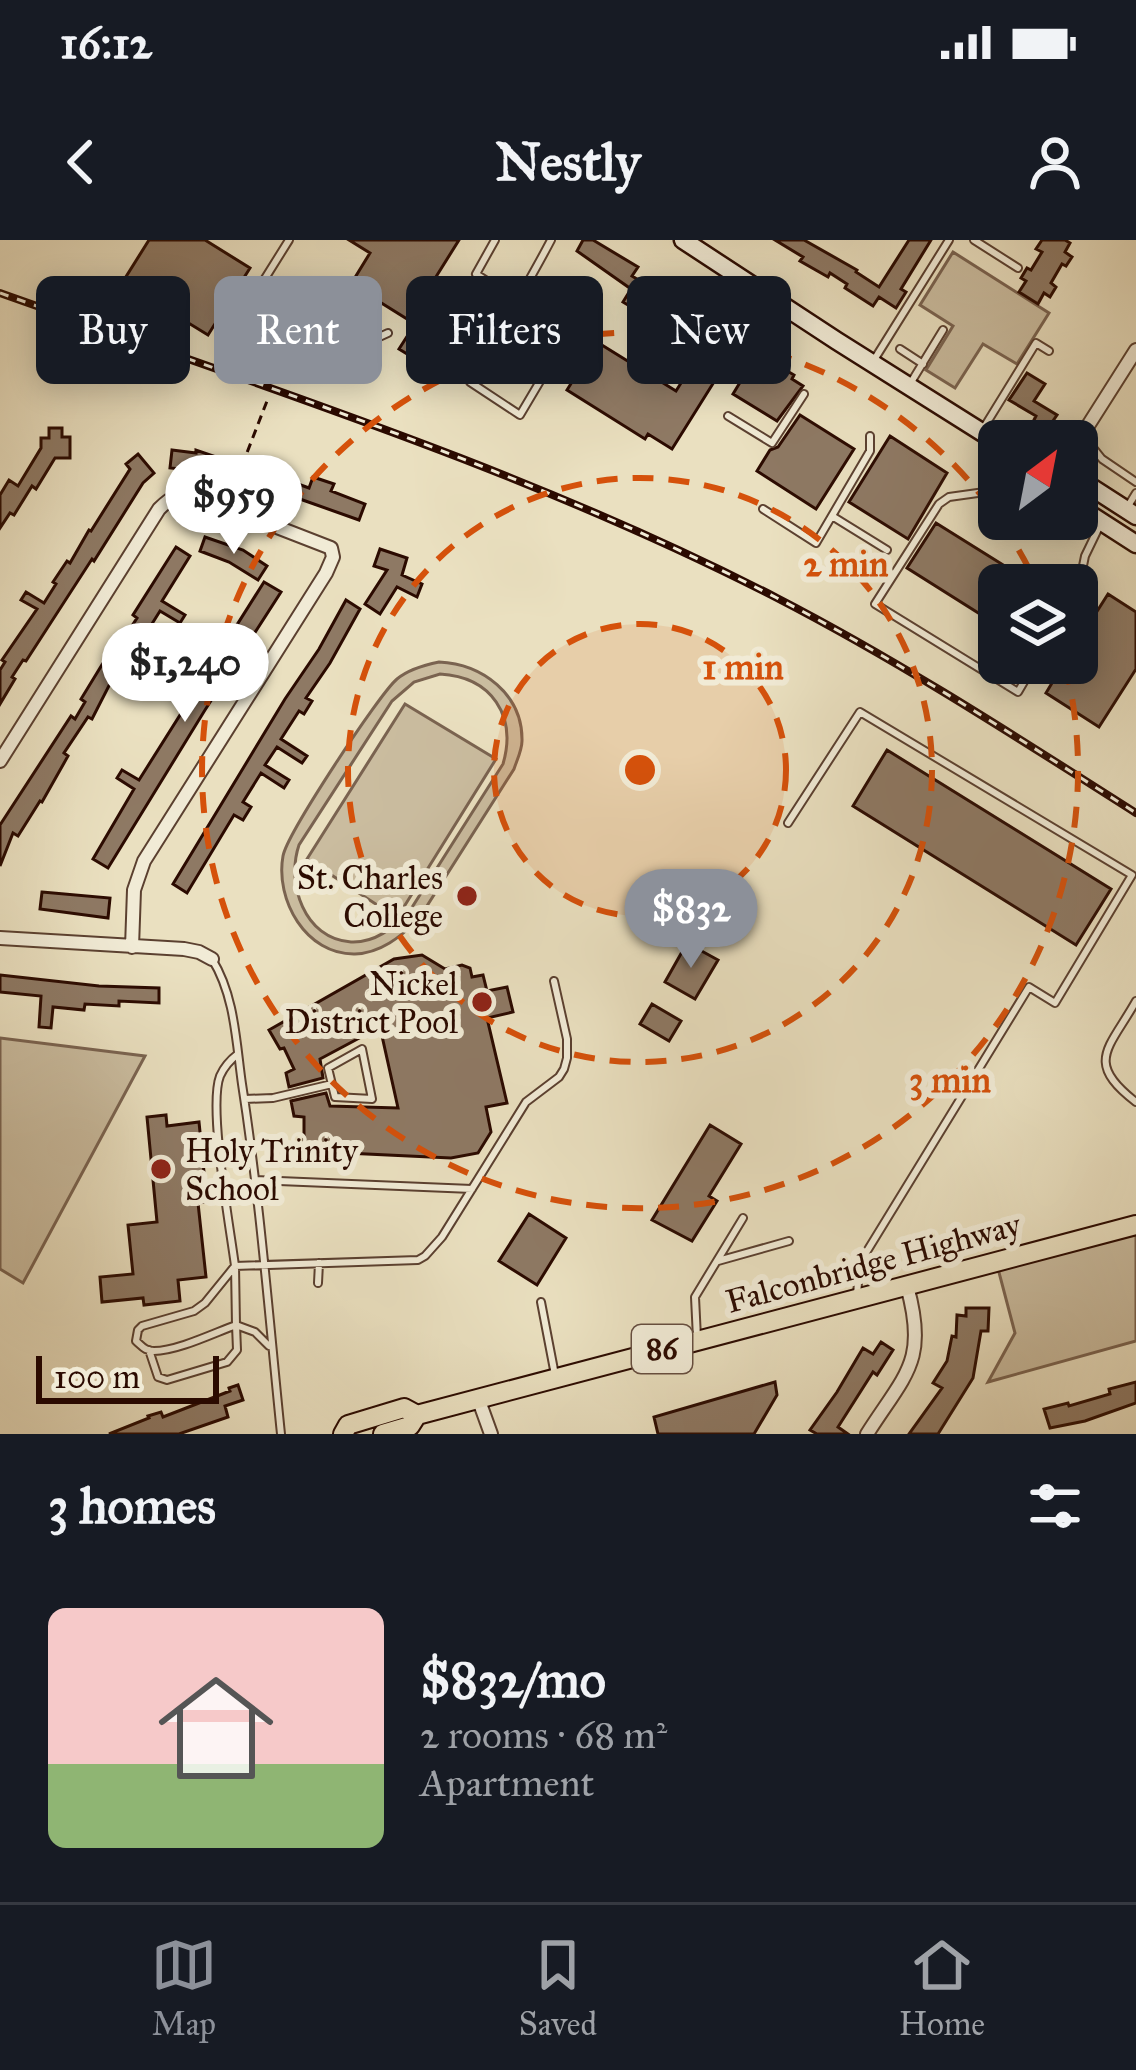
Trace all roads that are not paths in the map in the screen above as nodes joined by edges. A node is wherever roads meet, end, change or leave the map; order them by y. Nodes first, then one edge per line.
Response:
1 (289, 240) edge
2 (495, 240) edge
3 (551, 240) edge
4 (683, 240) edge
5 (949, 240) edge
6 (974, 240) edge
7 (1018, 268) dead end
8 (479, 276) edge
9 (531, 276) edge
10 (518, 300) joint
11 (944, 330) dead end
12 (388, 333) dead end
13 (900, 350) dead end
14 (1136, 350) edge
15 (1049, 351) dead end
16 (872, 364) junction
17 (922, 364) junction
18 (908, 387) junction
19 (804, 394) dead end
20 (728, 416) dead end
21 (988, 420) edge
22 (1091, 420) edge
23 (978, 430) edge
24 (870, 436) dead end
25 (1098, 454) edge
26 (1136, 482) edge
27 (1098, 488) edge
28 (978, 493) edge
29 (1133, 506) edge
30 (763, 508) dead end
31 (832, 516) junction
32 (1098, 520) edge
33 (1101, 522) junction
34 (1136, 544) edge
35 (887, 550) dead end
36 (1083, 564) edge
37 (978, 667) edge
38 (0, 761) edge
39 (788, 823) dead end
40 (0, 938) edge
41 (132, 946) junction
42 (212, 959) joint
43 (554, 981) dead end
44 (1136, 1000) edge
45 (238, 1054) junction
46 (332, 1084) junction
47 (244, 1099) junction
48 (1136, 1102) edge
49 (255, 1180) junction
50 (472, 1189) junction
51 (743, 1218) dead end
52 (1136, 1225) edge
53 (789, 1240) dead end
54 (715, 1262) junction
55 (263, 1263) junction
56 (319, 1263) junction
57 (235, 1266) junction
58 (318, 1283) dead end
59 (907, 1286) junction
60 (856, 1297) junction
61 (541, 1302) dead end
62 (236, 1325) junction
63 (697, 1339) junction
64 (272, 1348) junction
65 (149, 1350) junction
66 (556, 1377) junction
67 (478, 1398) junction
68 (417, 1414) junction
69 (281, 1434) edge
70 (343, 1434) edge
71 (383, 1434) edge
72 (491, 1434) edge
73 (867, 1434) edge

1 - 12 lane
2 - 8 lane
3 - 9 lane
4 - 16 main road
5 - 16 lane
6 - 7 lane
10 - 10 lane
11 - 17 lane
13 - 17 lane
14 - 22 street
15 - 21 lane
16 - 18 main road
17 - 18 lane
18 - 23 main road
19 - 20 lane
24 - 31 lane
25 - 26 lane
27 - 29 main road
28 - 37 lane
30 - 31 lane
31 - 35 lane
32 - 33 main road
33 - 34 main road
33 - 36 lane
38 - 41 street
39 - 60 lane
40 - 41 street
41 - 42 street
42 - 45 lane
43 - 50 lane
44 - 48 lane
45 - 47 lane
45 - 57 lane
46 - 46 lane
46 - 47 lane
47 - 49 lane
49 - 50 lane
49 - 55 lane
50 - 56 lane
51 - 54 lane
52 - 59 main road, Falconbridge Highway / 86
53 - 54 lane
54 - 63 lane
55 - 56 lane
55 - 57 lane
55 - 64 lane
56 - 58 lane
57 - 62 lane
57 - 65 lane
59 - 60 main road, Falconbridge Highway / 86
59 - 73 street
60 - 63 main road, Falconbridge Highway / 86
61 - 66 lane
62 - 64 lane
62 - 65 lane
62 - 65 lane
63 - 66 main road, Falconbridge Highway / 86
64 - 69 lane
66 - 67 main road, Falconbridge Highway / 86
67 - 68 main road, Falconbridge Highway / 86
67 - 72 street
68 - 70 main road, Falconbridge Highway / 86
68 - 71 main road, Falconbridge Highway / 86

